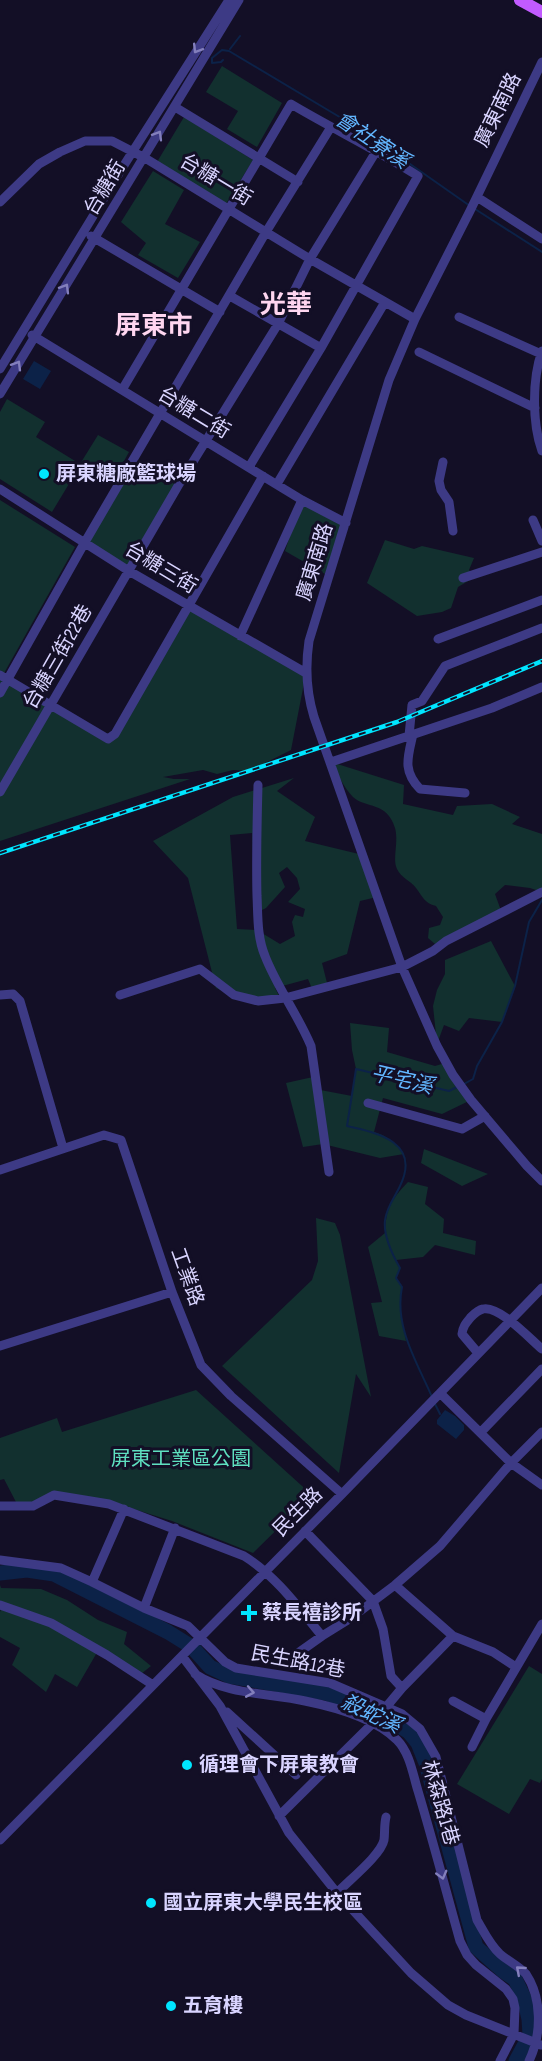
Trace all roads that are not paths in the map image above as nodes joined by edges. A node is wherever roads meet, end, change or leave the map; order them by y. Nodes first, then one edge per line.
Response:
1 (228, 0) edge
2 (239, 0) edge
3 (520, 0) edge
4 (542, 12) edge
5 (220, 22) junction
6 (542, 62) edge
7 (176, 107) junction
8 (331, 127) junction
9 (377, 150) junction
10 (133, 151) junction
11 (144, 158) junction
12 (260, 159) junction
13 (298, 182) junction
14 (0, 202) edge
15 (473, 204) junction
16 (230, 209) junction
17 (84, 232) junction
18 (266, 232) junction
19 (95, 238) junction
20 (542, 239) edge
21 (310, 259) junction
22 (356, 286) junction
23 (180, 289) junction
24 (230, 296) junction
25 (385, 302) junction
26 (219, 312) junction
27 (459, 317) dead end
28 (415, 319) junction
29 (278, 324) junction
30 (24, 330) junction
31 (35, 337) junction
32 (321, 348) junction
33 (419, 352) dead end
34 (541, 353) edge
35 (0, 369) edge
36 (122, 390) junction
37 (0, 394) edge
38 (535, 408) junction
39 (161, 414) junction
40 (206, 441) junction
41 (542, 451) edge
42 (443, 462) dead end
43 (249, 467) junction
44 (263, 476) junction
45 (277, 484) junction
46 (0, 489) edge
47 (302, 500) junction
48 (533, 520) dead end
49 (346, 523) junction
50 (453, 531) dead end
51 (542, 541) edge
52 (85, 542) junction
53 (542, 552) edge
54 (129, 571) junction
55 (463, 578) dead end
56 (542, 600) edge
57 (188, 607) junction
58 (542, 627) edge
59 (240, 636) junction
60 (438, 639) dead end
61 (306, 673) junction
62 (4, 678) edge
63 (542, 687) edge
64 (0, 693) edge
65 (51, 706) junction
66 (411, 735) junction
67 (331, 762) junction
68 (258, 785) dead end
69 (0, 792) edge
70 (465, 792) dead end
71 (538, 894) edge
72 (402, 967) junction
73 (0, 995) edge
74 (120, 995) dead end
75 (285, 998) junction
76 (368, 1103) dead end
77 (485, 1116) junction
78 (63, 1148) junction
79 (0, 1170) edge
80 (329, 1172) dead end
81 (542, 1181) edge
82 (542, 1288) edge
83 (172, 1292) junction
84 (510, 1321) junction
85 (0, 1346) edge
86 (542, 1349) edge
87 (478, 1353) junction
88 (542, 1369) edge
89 (440, 1393) junction
90 (481, 1432) junction
91 (542, 1432) edge
92 (512, 1463) junction
93 (542, 1485) edge
94 (342, 1494) junction
95 (0, 1506) edge
96 (124, 1509) junction
97 (175, 1528) junction
98 (305, 1531) junction
99 (0, 1560) edge
100 (264, 1572) junction
101 (92, 1582) junction
102 (395, 1585) junction
103 (373, 1601) junction
104 (0, 1605) edge
105 (144, 1608) junction
106 (542, 1624) edge
107 (322, 1636) junction
108 (453, 1636) junction
109 (201, 1637) junction
110 (298, 1653) dead end
111 (182, 1656) junction
112 (516, 1667) junction
113 (195, 1674) junction
114 (153, 1685) junction
115 (402, 1688) junction
116 (453, 1701) dead end
117 (220, 1706) junction
118 (387, 1707) junction
119 (486, 1719) junction
120 (372, 1724) junction
121 (472, 1747) dead end
122 (296, 1775) dead end
123 (446, 1801) joint
124 (279, 1816) junction
125 (386, 1817) dead end
126 (0, 1840) edge
127 (337, 1893) junction
128 (539, 1992) edge
129 (513, 2034) junction
130 (539, 2044) edge
131 (500, 2061) edge
132 (529, 2061) edge

1 - 5 street, 台糖街
2 - 5 street, 台糖街
3 - 4 main road
5 - 7 street, 台糖街
5 -> 10 street, 台糖街
6 - 15 street, 廣東南路
11 -> 7 street, 台糖街
7 - 12 street
8 - 9 street
8 - 12 street
8 - 13 street
9 - 21 street, 台糖三街22巷
9 - 22 street
10 - 11 street, 台糖一街
10 - 14 street, 台糖一街
10 - 17 street, 台糖街
11 - 16 street, 台糖一街
11 - 19 street, 台糖街
12 - 13 street
12 - 16 street
13 - 18 street
15 - 20 street
15 - 28 street, 廣東南路
16 - 18 street, 台糖一街
16 - 23 street
17 - 19 street
17 - 30 street, 台糖街
18 - 21 street, 台糖一街
18 - 24 street
19 - 23 street
31 -> 19 street, 台糖街
21 - 22 street, 台糖一街
21 - 29 street, 台糖三街22巷
22 - 25 street, 台糖一街
22 - 32 street
23 - 26 street
23 - 36 street
24 - 26 street
24 - 29 street
25 - 28 street, 台糖一街
25 - 45 street
26 - 39 street
27 - 34 street
28 - 49 street, 廣東南路
29 - 32 street
29 - 40 street, 台糖三街22巷
30 - 31 street, 台糖二街
30 - 35 street, 台糖街
31 - 36 street, 台糖二街
37 -> 31 street, 台糖街
32 - 43 street
33 - 38 street
34 - 38 street
36 - 39 street, 台糖二街
38 - 41 street
39 - 40 street, 台糖二街
39 - 52 street
40 - 43 street, 台糖二街
40 - 54 street, 台糖三街22巷
42 - 50 street
43 - 44 street, 台糖二街
44 - 45 street, 台糖二街
44 - 57 street
45 - 47 street, 台糖二街
46 - 52 street, 台糖三街
47 - 49 street, 台糖二街
47 - 59 street
48 - 51 street
49 - 61 street, 廣東南路
52 - 54 street, 台糖三街
52 - 62 street
53 - 55 street
54 - 57 street, 台糖三街
54 - 65 street, 台糖三街22巷
56 - 60 street
57 - 59 street, 台糖三街
57 - 65 street
58 - 66 street
59 - 61 street, 台糖三街
61 - 67 street, 廣東南路
62 - 64 street
62 - 65 street
63 - 66 street
65 - 69 street, 台糖三街22巷
66 - 67 street
66 - 70 street
67 - 72 street, 廣東南路
68 - 75 street
71 - 72 street
72 - 75 street
72 - 77 street, 廣東南路
73 - 78 street
74 - 75 street
75 - 80 street
76 - 77 street
77 - 81 street, 廣東南路
78 - 79 street, 工業路
78 - 83 street, 工業路
82 - 84 street
83 - 85 street
83 - 94 street, 工業路
84 - 86 street
84 - 87 street
84 - 87 street
87 - 89 street
88 - 90 street
89 - 90 street
89 - 94 street, 民生路
90 - 92 street
91 - 92 street, 民生路12巷
92 - 93 street
92 - 102 street, 民生路12巷
94 - 98 street, 民生路
95 - 96 street, 民生路12巷
96 - 97 street, 民生路12巷
96 - 101 street
97 - 100 street, 民生路12巷
97 - 105 street
98 - 100 street, 民生路
98 - 103 street
99 - 101 street, 民生路12巷
100 - 107 street, 民生路12巷
100 - 109 street, 民生路
101 - 105 street, 民生路12巷
102 - 103 street, 民生路12巷
102 - 108 street
103 - 107 street, 民生路12巷
103 - 115 street
104 - 114 street
105 - 109 street, 民生路12巷
106 - 112 street
107 - 110 street, 民生路12巷
108 - 112 street
108 - 115 street
109 - 111 street, 民生路
109 - 118 street, 民生路12巷
111 - 113 street
111 - 114 street
112 - 119 street
113 - 117 street
113 -> 120 street, 林森路1巷
114 - 126 street
115 - 118 street
116 - 119 street
117 - 122 street
117 - 124 street
118 - 120 street
118 - 123 street, 民生路12巷
119 - 121 street
120 - 124 street
120 -> 129 street, 林森路1巷
128 -> 123 street, 林森路1巷
124 - 127 street
125 - 127 street
127 - 129 street
128 - 130 street, 林森路1巷
129 - 130 street
129 - 131 street, 林森路1巷
130 - 132 street, 林森路1巷

